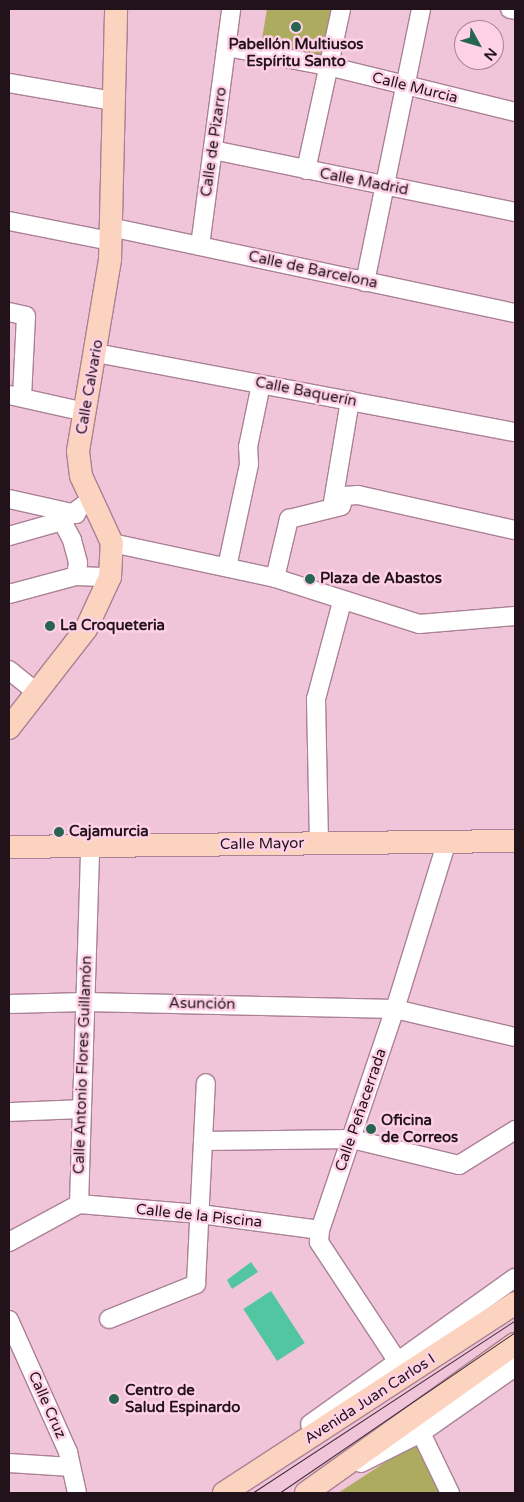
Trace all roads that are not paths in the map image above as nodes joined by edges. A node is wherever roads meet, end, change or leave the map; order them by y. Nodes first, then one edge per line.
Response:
1 (116, 9) edge
2 (231, 9) edge
3 (341, 9) edge
4 (420, 9) edge
5 (510, 9) edge
6 (515, 10) edge
7 (227, 47) junction
8 (328, 66) junction
9 (9, 83) edge
10 (405, 86) junction
11 (113, 101) junction
12 (515, 112) edge
13 (213, 150) junction
14 (306, 170) junction
15 (384, 186) junction
16 (515, 212) edge
17 (9, 221) edge
18 (110, 234) junction
19 (200, 246) junction
20 (365, 282) junction
21 (9, 312) edge
22 (515, 313) edge
23 (96, 353) junction
24 (261, 384) junction
25 (15, 396) edge
26 (350, 400) junction
27 (85, 412) junction
28 (515, 432) edge
29 (9, 499) edge
30 (332, 508) junction
31 (77, 512) junction
32 (515, 530) edge
33 (9, 536) edge
34 (112, 543) junction
35 (227, 567) junction
36 (76, 576) junction
37 (110, 577) junction
38 (275, 578) junction
39 (9, 594) edge
40 (342, 602) junction
41 (515, 616) edge
42 (9, 670) edge
43 (37, 693) junction
44 (9, 728) edge
45 (447, 841) junction
46 (515, 841) edge
47 (319, 843) junction
48 (90, 846) junction
49 (9, 847) edge
50 (86, 1002) junction
51 (9, 1004) edge
52 (396, 1009) junction
53 (515, 1037) edge
54 (206, 1083) dead end
55 (80, 1109) junction
56 (9, 1112) edge
57 (515, 1130) edge
58 (352, 1140) junction
59 (203, 1141) junction
60 (78, 1204) junction
61 (200, 1214) junction
62 (320, 1230) junction
63 (9, 1242) edge
64 (515, 1278) edge
65 (515, 1303) edge
66 (109, 1319) dead end
67 (9, 1320) edge
68 (515, 1344) edge
69 (398, 1362) junction
70 (515, 1367) edge
71 (421, 1433) junction
72 (9, 1463) edge
73 (71, 1467) junction
74 (253, 1474) junction
75 (312, 1490) edge
76 (76, 1491) edge
77 (224, 1493) edge
78 (450, 1493) edge

1 - 11 main road, Calle Calvario
2 - 7 street, Calle de Pizarro
3 - 8 street
4 - 10 street
5 - 6 street
7 - 8 street, Calle Murcia
7 - 13 street, Calle de Pizarro
8 - 10 street, Calle Murcia
8 - 14 street
9 - 11 street
10 - 12 street, Calle Murcia
10 - 15 street
11 - 18 main road, Calle Calvario
13 - 14 street, Calle Madrid
13 - 19 street, Calle de Pizarro
14 - 15 street, Calle Madrid
15 - 16 street, Calle Madrid
15 - 20 street
17 - 18 street, Calle de Barcelona
18 - 19 street, Calle de Barcelona
18 - 23 main road, Calle Calvario
19 - 20 street, Calle de Barcelona
20 - 22 street, Calle de Barcelona
21 - 25 street
23 - 24 street, Calle Baquerín
23 - 27 main road, Calle Calvario
24 - 26 street, Calle Baquerín
24 - 35 street
25 - 27 street
26 - 28 street, Calle Baquerín
26 - 30 street
27 - 31 main road, Calle Calvario
29 - 31 street
30 - 32 street
30 - 38 street
31 - 33 street
31 - 34 main road, Calle Calvario
31 - 36 street
34 - 35 street
34 - 37 main road, Calle Calvario
35 - 38 street
36 - 37 street
36 - 39 street
37 - 43 main road, Calle Calvario
38 - 40 street
40 - 41 street
40 - 47 street
42 - 43 street
43 - 44 main road, Calle Calvario
45 - 46 main road, Calle Mayor
45 - 47 main road, Calle Mayor
45 - 52 street, Calle Peñacerrada
47 - 48 main road, Calle Mayor
48 - 49 main road, Calle Mayor
48 - 50 street, Calle Antonio Flores Guillamón
50 - 51 street, Asunción
50 - 52 street, Asunción
50 - 55 street, Calle Antonio Flores Guillamón
52 - 53 street, Asunción
52 - 58 street, Calle Peñacerrada
54 - 59 street
55 - 56 street
55 - 60 street, Calle Antonio Flores Guillamón
57 - 58 street
58 - 59 street
58 - 62 street, Calle Peñacerrada
59 - 61 street
60 - 61 street, Calle de la Piscina
60 - 63 street
61 - 62 street, Calle de la Piscina
61 - 66 street
62 - 69 street
64 - 69 street
65 - 74 main road, Avenida Juan Carlos I
67 - 73 street, Calle Cruz
68 - 75 main road
69 - 74 street
70 - 71 street
71 - 75 street
71 - 78 street
72 - 73 street
73 - 76 street, Calle Cruz
74 - 77 main road, Avenida Juan Carlos I

